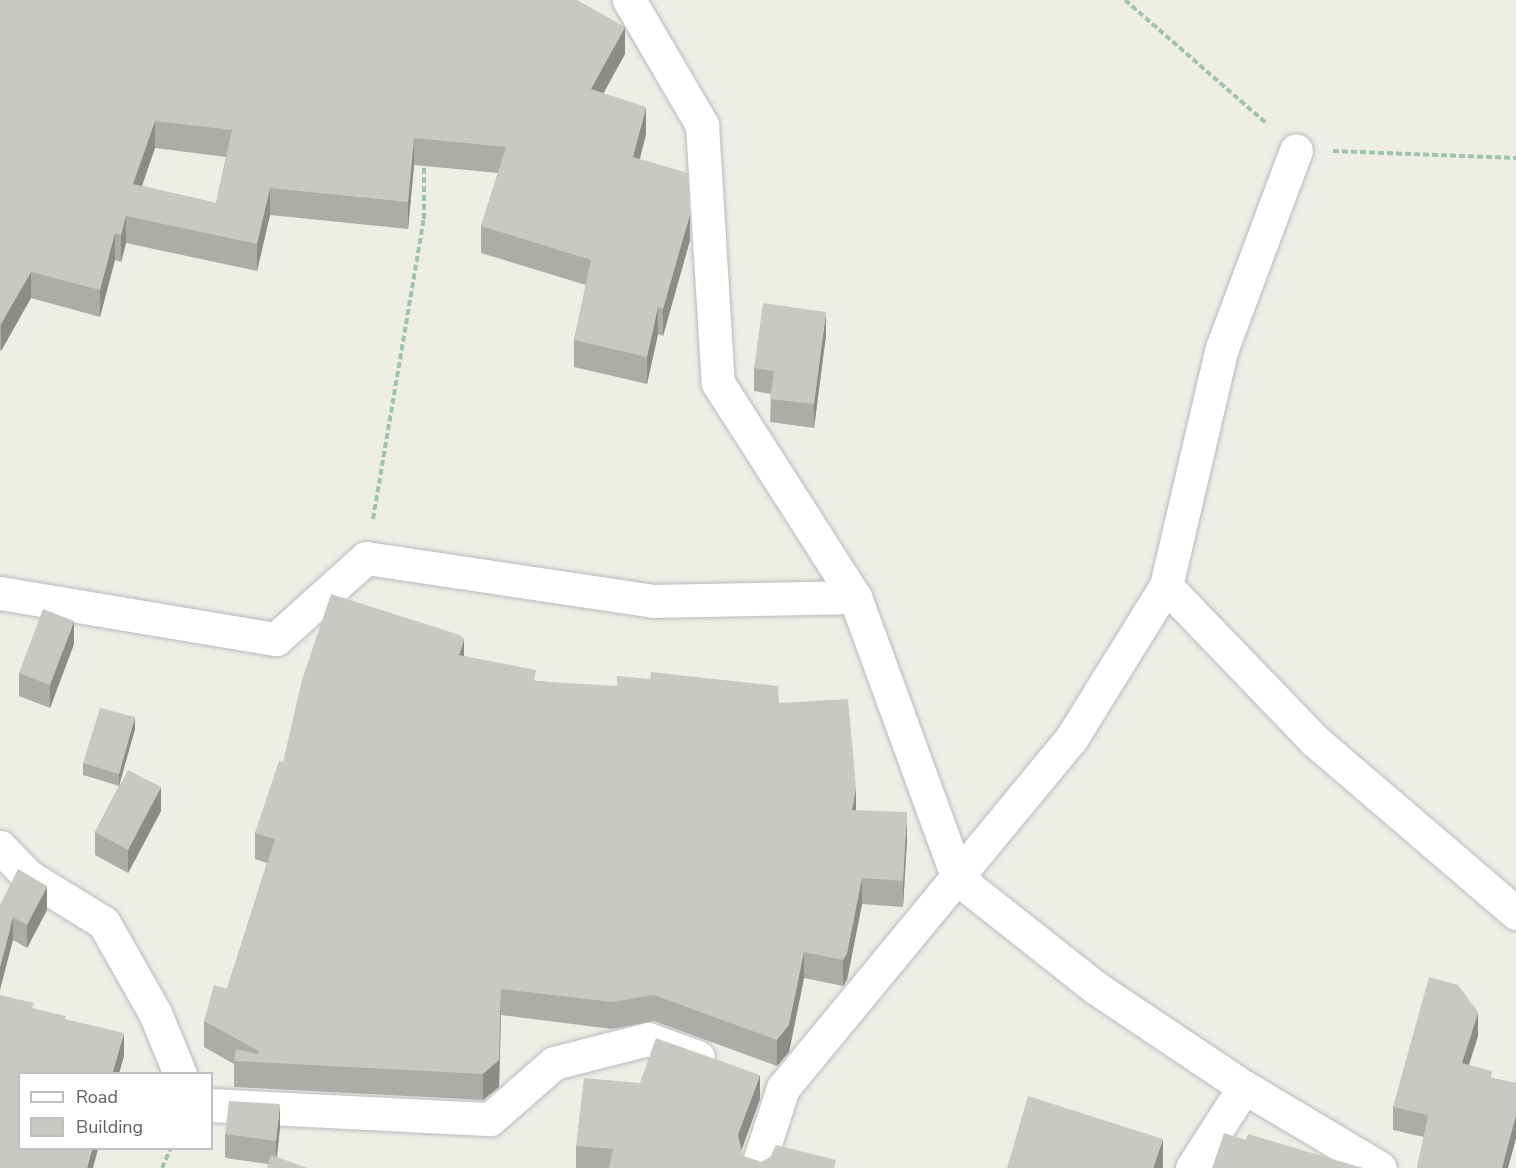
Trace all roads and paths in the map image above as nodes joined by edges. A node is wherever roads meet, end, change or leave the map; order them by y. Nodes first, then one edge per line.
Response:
1 (629, 0) edge
2 (1296, 150) dead end
3 (424, 151) edge
4 (366, 558) junction
5 (1166, 586) junction
6 (0, 593) edge
7 (855, 597) junction
8 (0, 847) edge
9 (958, 879) junction
10 (1516, 913) edge
11 (179, 1072) edge
12 (1244, 1087) junction
13 (783, 1088) junction
14 (213, 1105) edge
15 (171, 1150) edge
16 (162, 1168) edge
17 (757, 1168) edge
18 (1192, 1168) edge
19 (1380, 1168) edge

1 - 7 street
2 - 5 street
3 - 4 path
4 - 6 street
4 - 7 street
5 - 9 street
5 - 10 street
7 - 9 street
8 - 11 street
9 - 12 street
9 - 13 street
12 - 18 street
12 - 19 street
13 - 14 street
13 - 17 street
15 - 16 path

